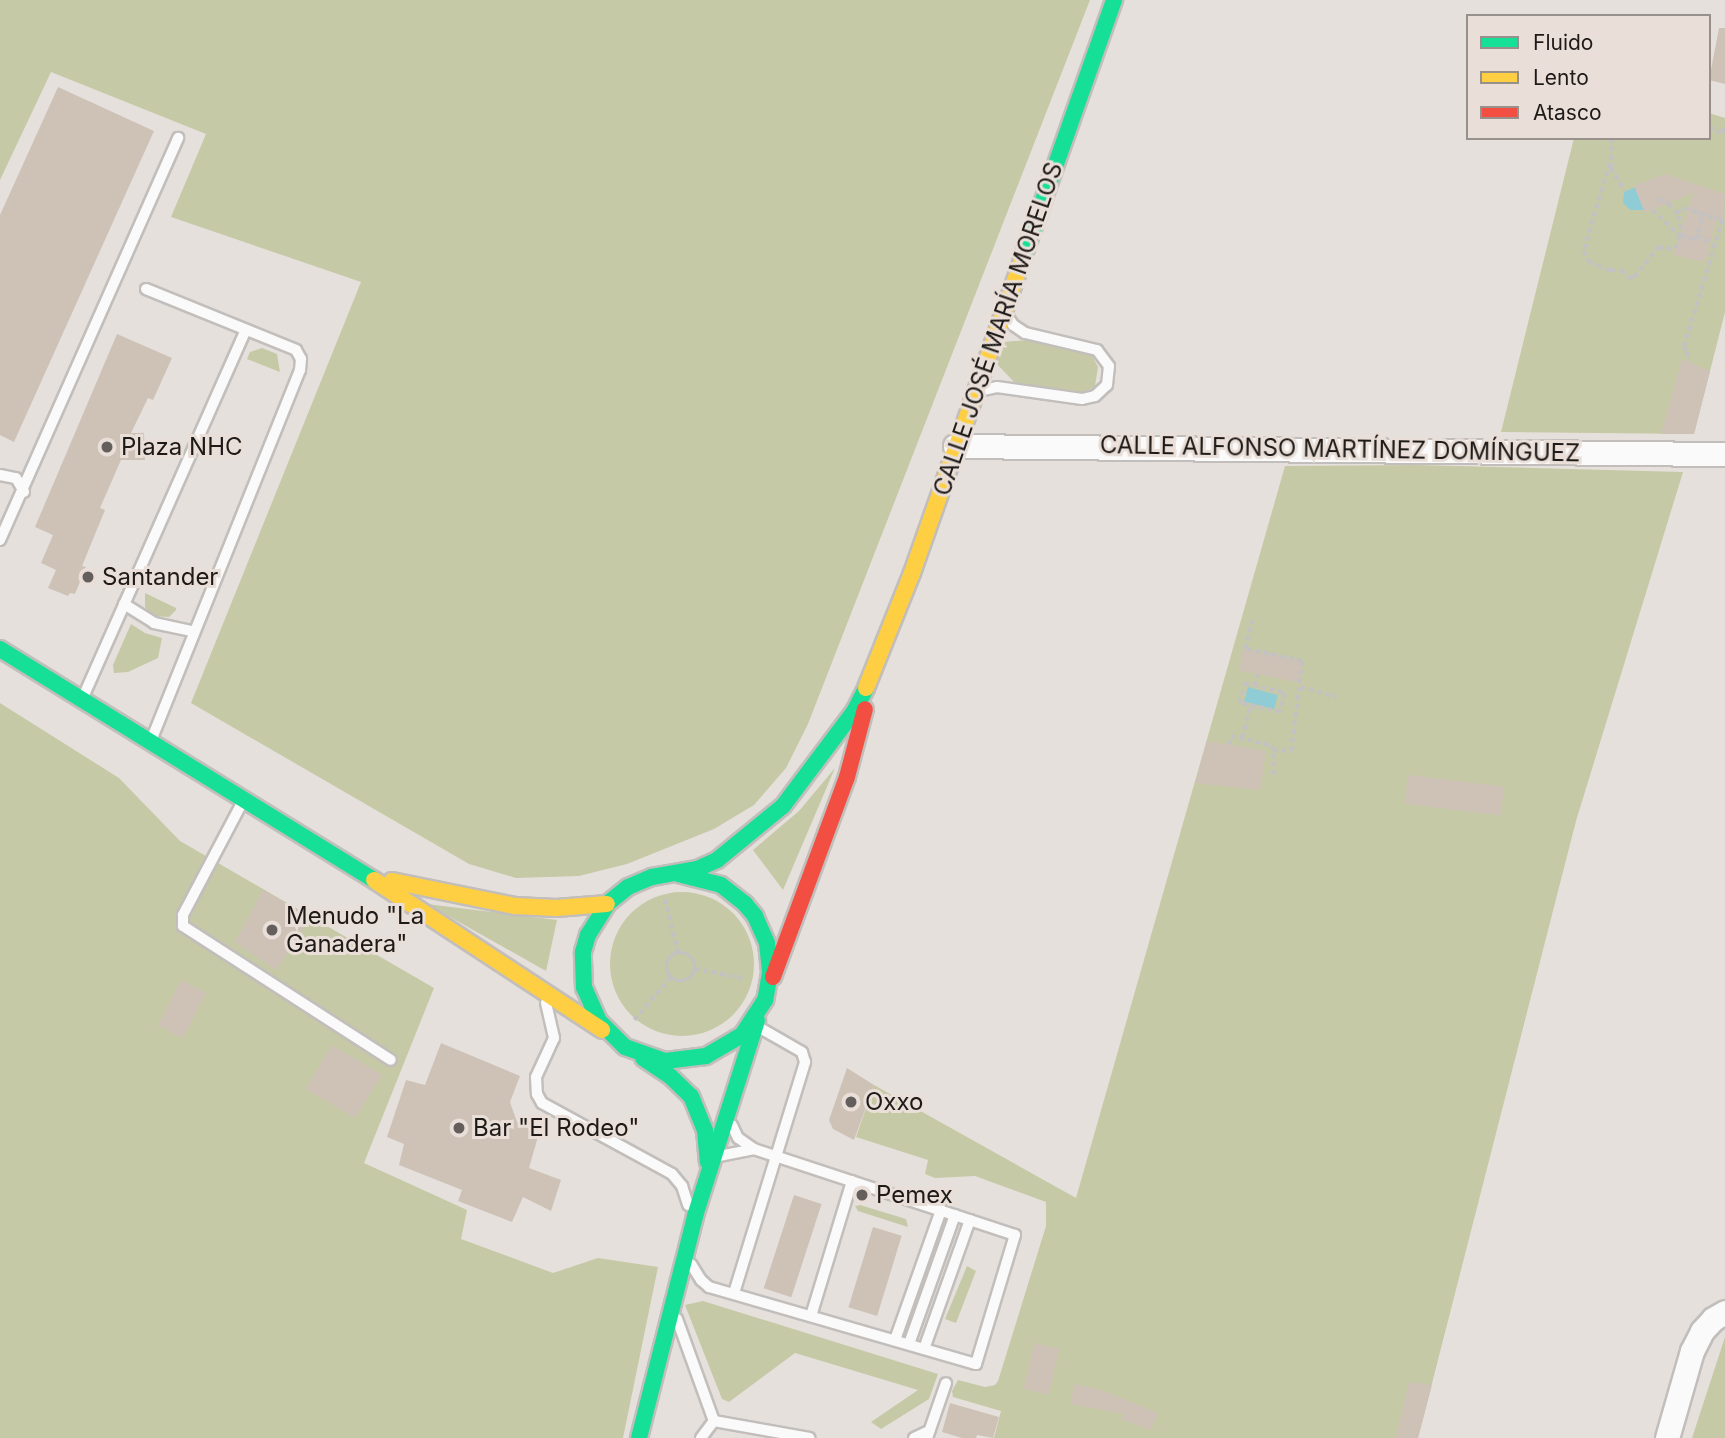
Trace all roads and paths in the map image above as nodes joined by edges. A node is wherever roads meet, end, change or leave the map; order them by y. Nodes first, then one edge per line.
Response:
1 (1114, 0) edge
2 (1725, 124) edge
3 (1711, 128) edge
4 (178, 138) dead end
5 (1612, 140) edge
6 (1610, 163) junction
7 (1625, 191) dead end
8 (1658, 199) dead end
9 (1653, 210) dead end
10 (1699, 212) dead end
11 (1677, 213) junction
12 (1681, 235) junction
13 (1698, 235) junction
14 (1714, 244) junction
15 (146, 289) dead end
16 (1006, 306) junction
17 (246, 330) junction
18 (1687, 361) dead end
19 (972, 397) junction
20 (955, 446) junction
21 (1725, 454) edge
22 (33, 470) junction
23 (0, 475) edge
24 (16, 478) junction
25 (24, 492) junction
26 (0, 540) edge
27 (124, 604) junction
28 (1252, 621) dead end
29 (193, 631) junction
30 (0, 649) edge
31 (880, 657) junction
32 (1257, 674) dead end
33 (1254, 686) junction
34 (1301, 687) junction
35 (1337, 696) dead end
36 (82, 700) junction
37 (1250, 705) junction
38 (1242, 738) junction
39 (151, 741) junction
40 (1229, 745) dead end
41 (1273, 753) junction
42 (1265, 755) dead end
43 (1273, 775) dead end
44 (244, 799) junction
45 (678, 874) junction
46 (659, 876) junction
47 (370, 877) junction
48 (607, 904) junction
49 (678, 953) junction
50 (695, 970) junction
51 (671, 977) junction
52 (536, 986) junction
53 (767, 990) junction
54 (756, 1026) junction
55 (618, 1041) junction
56 (391, 1060) dead end
57 (730, 1105) junction
58 (754, 1149) junction
59 (775, 1156) junction
60 (710, 1164) junction
61 (705, 1181) junction
62 (852, 1181) junction
63 (941, 1210) junction
64 (955, 1215) junction
65 (970, 1220) junction
66 (687, 1246) junction
67 (715, 1288) junction
68 (734, 1293) junction
69 (672, 1305) junction
70 (1725, 1312) edge
71 (811, 1316) junction
72 (895, 1340) junction
73 (909, 1344) junction
74 (924, 1349) junction
75 (946, 1383) dead end
76 (714, 1421) junction
77 (743, 1426) junction
78 (928, 1434) edge
79 (639, 1438) edge
80 (702, 1438) edge
81 (749, 1438) edge
82 (809, 1438) edge
83 (914, 1438) edge
84 (1667, 1438) edge

1 - 16 main road, CALLE JOSÉ MARÍA MORELOS
2 - 3 path
4 - 22 lane
5 - 6 path
6 - 7 path
6 - 12 path
8 - 11 path
9 - 12 path
10 - 13 path
11 - 12 path
11 - 14 path
12 - 13 path
13 - 14 path
14 - 18 path
15 - 17 lane
16 - 19 main road, CALLE JOSÉ MARÍA MORELOS
16 - 19 lane
17 - 27 lane
17 - 29 lane
19 - 20 main road, CALLE JOSÉ MARÍA MORELOS
20 - 21 street, CALLE ALFONSO MARTÍNEZ DOMÍNGUEZ
20 - 31 main road, CALLE JOSÉ MARÍA MORELOS
22 - 24 lane
22 - 25 lane
23 - 24 lane
24 - 25 lane
25 - 26 lane
27 - 29 lane
27 - 36 lane
28 - 34 path
29 - 39 lane
30 - 36 main road
31 - 45 main road
31 - 53 main road
32 - 33 path
33 - 37 path
33 - 37 path
34 - 35 path
34 - 41 path
36 - 39 main road
37 - 38 path
38 - 40 path
38 - 41 path
39 - 44 main road
41 - 42 path
41 - 43 path
44 - 47 main road
44 - 56 lane
45 - 46 main road
45 - 53 main road
46 - 48 main road
46 - 49 path
47 - 48 main road
47 - 52 main road
48 - 55 main road
49 - 50 path
49 - 51 path
50 - 51 path
50 - 53 path
51 - 55 path
52 - 55 main road
52 - 66 lane
53 - 54 main road
53 - 55 main road
54 - 57 main road
54 - 59 lane
55 - 61 main road
57 - 58 lane
57 - 60 main road
58 - 59 lane
58 - 60 lane
59 - 62 lane
59 - 68 lane
60 - 61 main road
61 - 66 main road
62 - 63 lane
62 - 71 lane
63 - 64 lane
63 - 72 lane
64 - 65 lane
64 - 73 lane
65 - 74 lane
65 - 74 lane
66 - 67 lane
66 - 69 main road
67 - 68 lane
67 - 69 lane
68 - 71 lane
69 - 76 lane
69 - 79 main road
70 - 84 street
71 - 72 lane
72 - 73 lane
73 - 74 lane
75 - 78 lane
76 - 77 lane
76 - 80 lane
77 - 81 lane
77 - 82 lane
78 - 83 lane

